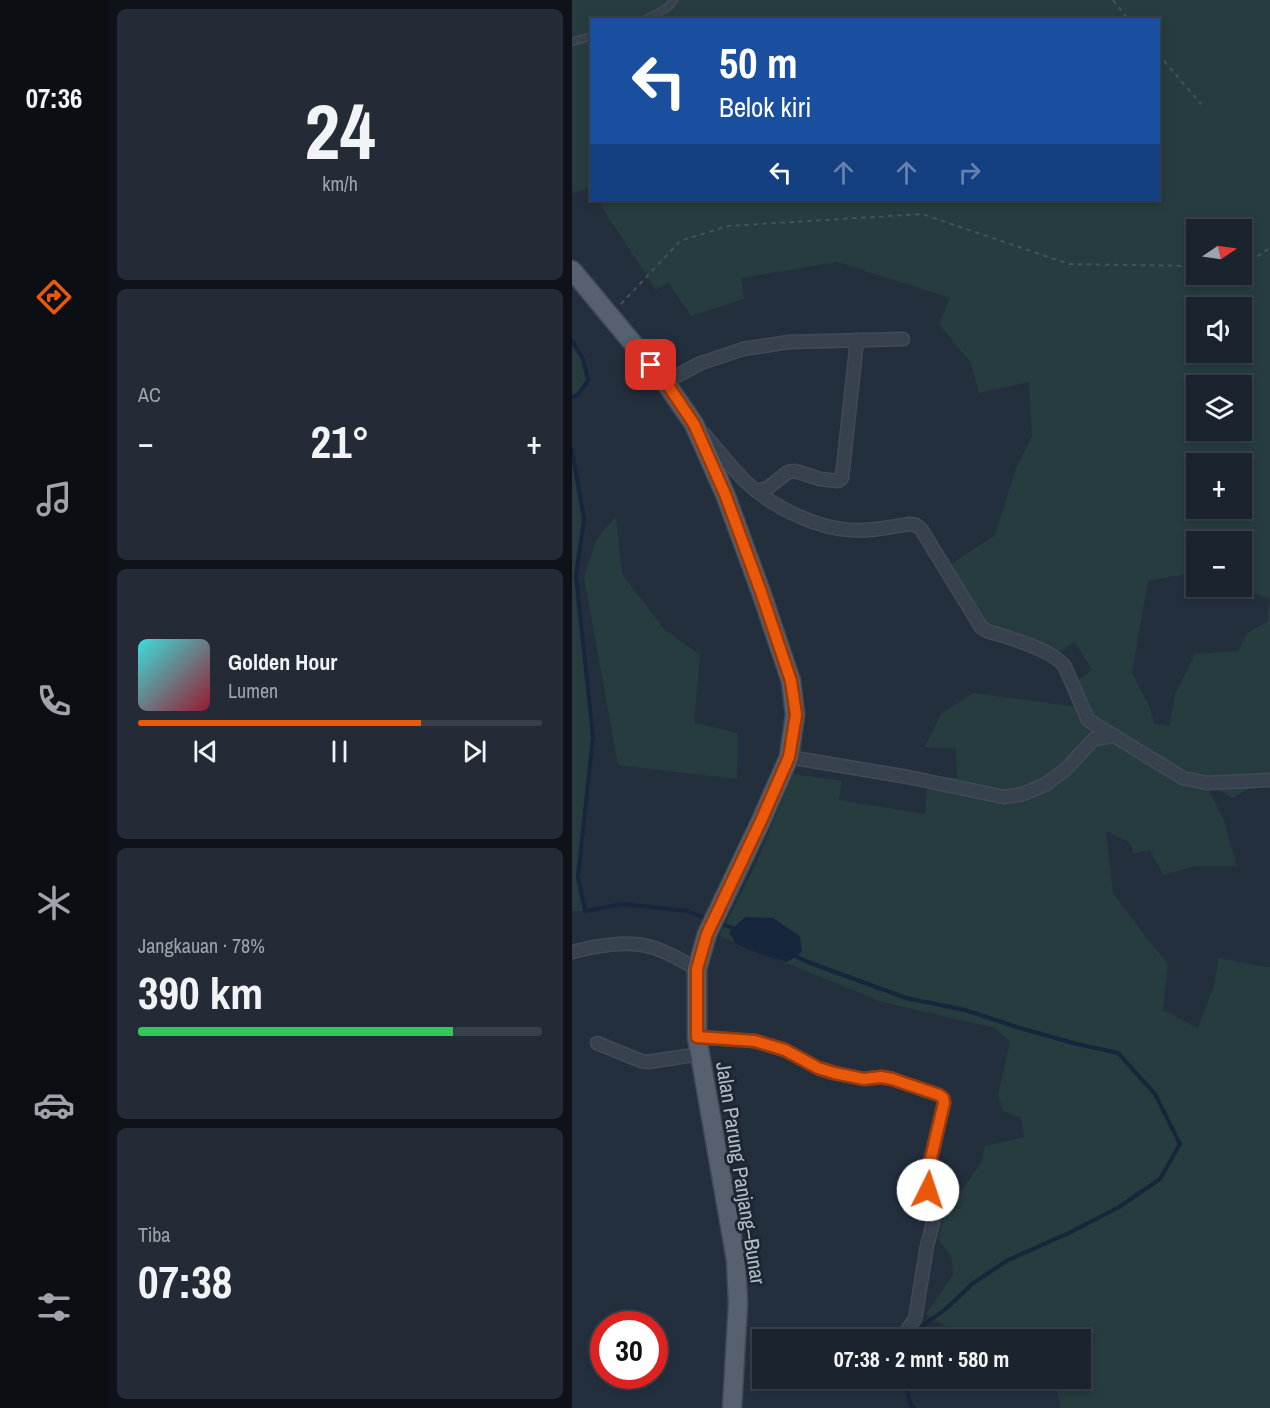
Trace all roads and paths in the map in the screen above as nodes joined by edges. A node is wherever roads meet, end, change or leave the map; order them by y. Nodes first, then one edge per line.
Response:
1 (674, 0) edge
2 (1113, 0) edge
3 (649, 18) edge
4 (1127, 18) edge
5 (590, 37) edge
6 (572, 42) edge
7 (1160, 56) edge
8 (1201, 105) dead end
9 (1271, 247) edge
10 (1252, 260) edge
11 (1186, 266) edge
12 (572, 270) edge
13 (610, 315) junction
14 (903, 339) dead end
15 (857, 340) junction
16 (665, 381) junction
17 (694, 424) junction
18 (757, 491) junction
19 (1113, 736) junction
20 (789, 757) junction
21 (1271, 780) edge
22 (572, 952) edge
23 (697, 969) junction
24 (597, 1043) dead end
25 (698, 1046) junction
26 (908, 1329) edge
27 (732, 1408) edge

1 - 3 lane
2 - 4 path
5 - 6 lane
7 - 8 path
9 - 10 path
11 - 13 path
12 - 13 main road, Jalan Parung Panjang–Bunar
13 - 16 main road, Jalan Parung Panjang–Bunar
14 - 15 street
15 - 16 street
15 - 18 street
16 - 17 main road, Jalan Parung Panjang–Bunar
17 - 18 street
17 - 20 main road, Jalan Parung Panjang–Bunar
18 - 19 street
19 - 20 street
19 - 21 street
20 - 23 main road, Jalan Parung Panjang–Bunar
22 - 23 street
23 - 25 main road, Jalan Parung Panjang–Bunar
24 - 25 street
25 - 26 street
25 - 27 main road, Jalan Parung Panjang–Bunar

